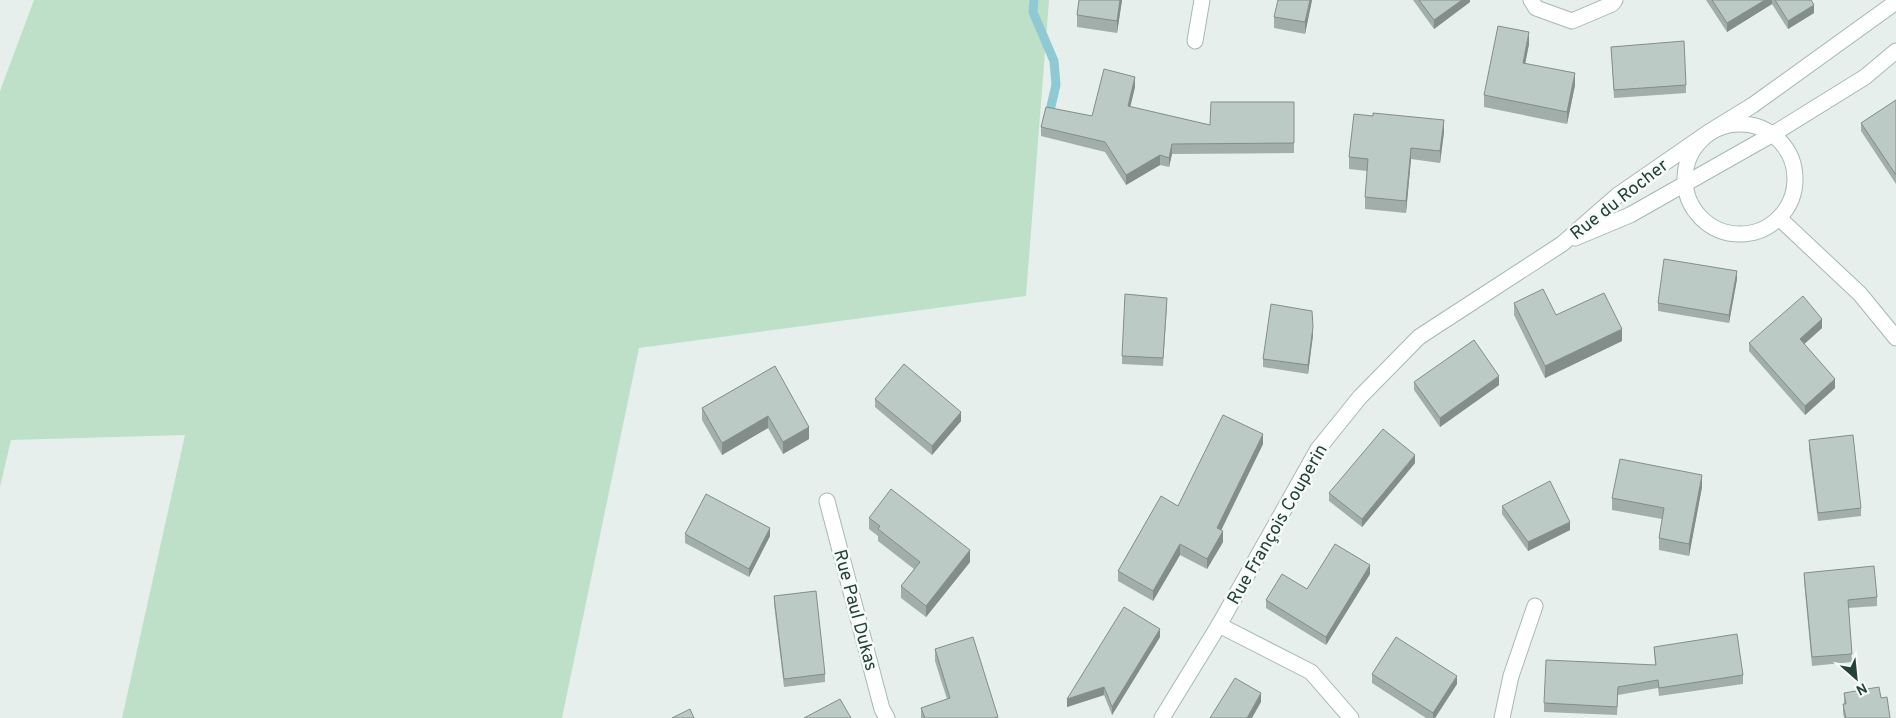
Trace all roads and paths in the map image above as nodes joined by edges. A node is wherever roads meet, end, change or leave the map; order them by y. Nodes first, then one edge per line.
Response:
1 (1202, 0) edge
2 (1531, 0) edge
3 (1615, 0) edge
4 (1896, 2) edge
5 (1195, 40) dead end
6 (1896, 51) edge
7 (1709, 132) junction
8 (1773, 134) junction
9 (1685, 185) junction
10 (1779, 218) junction
11 (1562, 244) junction
12 (1896, 338) edge
13 (828, 501) dead end
14 (1535, 606) dead end
15 (1219, 625) junction
16 (887, 718) edge
17 (1162, 718) edge
18 (1351, 718) edge
19 (1502, 718) edge

1 - 5 street
2 - 3 street
4 - 7 street, Rue du Rocher
6 - 8 street, Rue du Rocher
7 - 8 street
7 - 9 street
7 - 11 street, Rue du Rocher
8 - 9 street, Rue du Rocher
8 - 10 street
9 - 10 street
9 - 11 street, Rue du Rocher
10 - 12 street
11 - 15 street, Rue François Couperin
13 - 16 street, Rue Paul Dukas
14 - 19 street
15 - 17 street, Rue François Couperin
15 - 18 street

